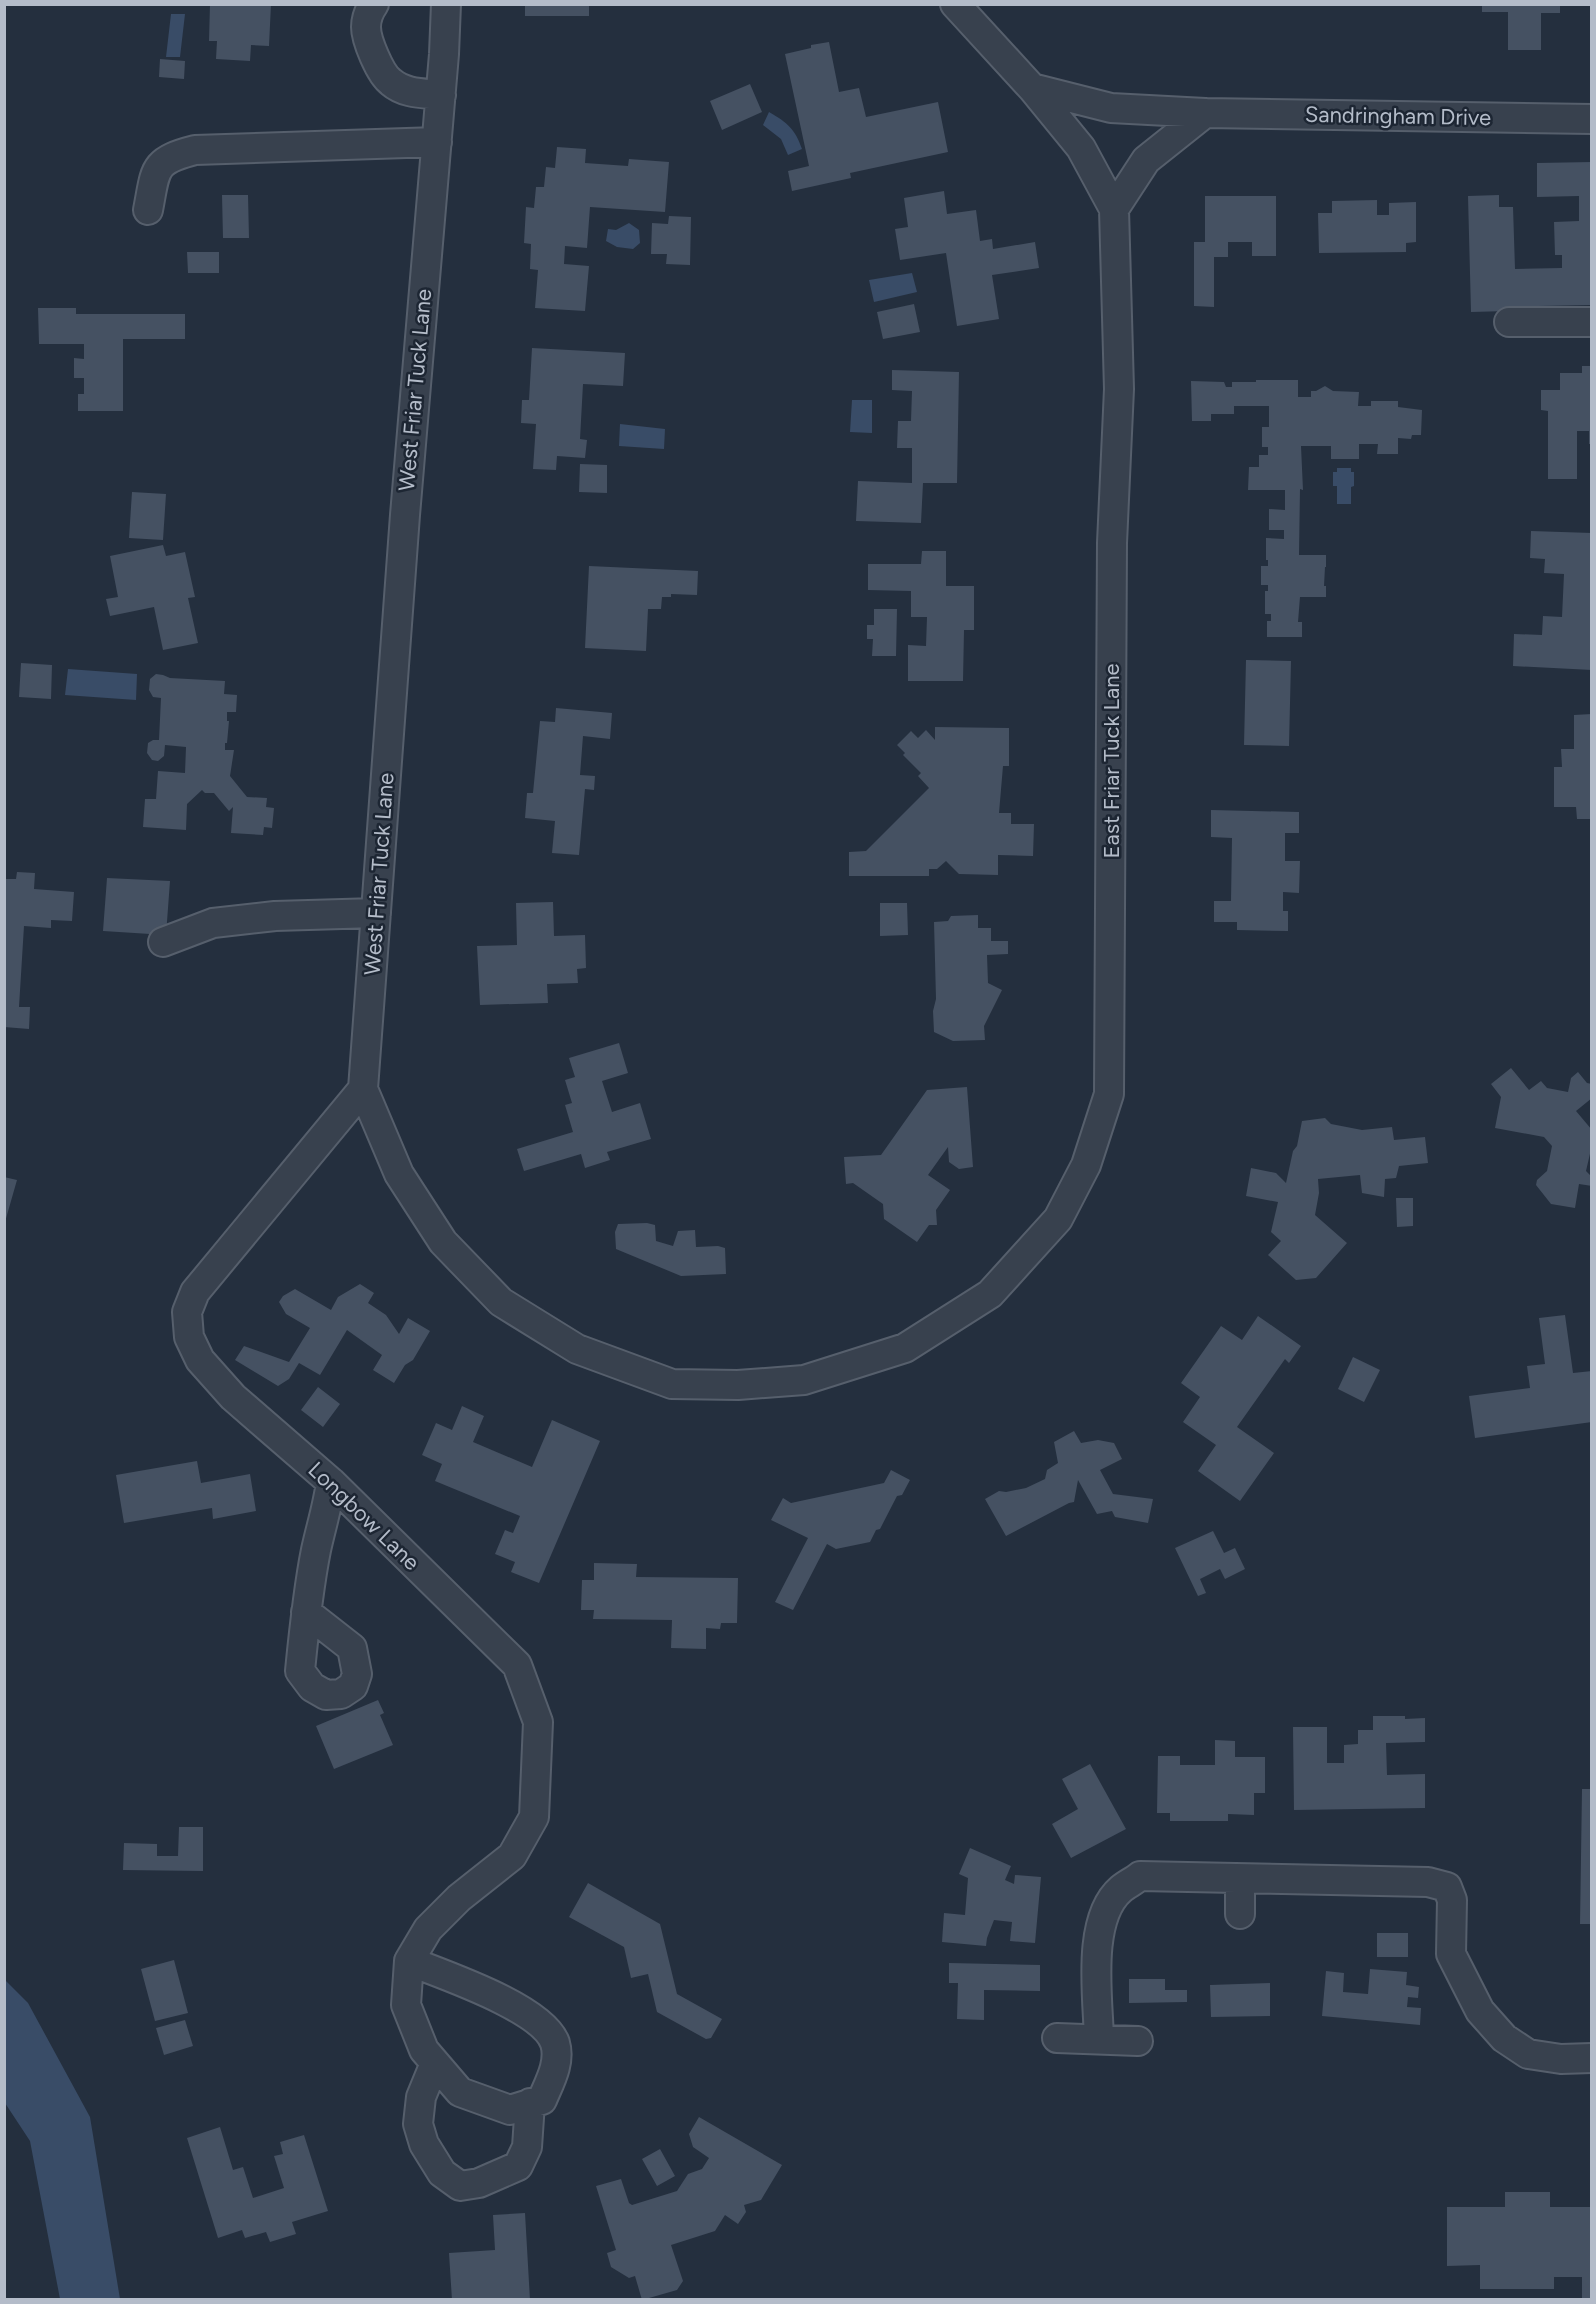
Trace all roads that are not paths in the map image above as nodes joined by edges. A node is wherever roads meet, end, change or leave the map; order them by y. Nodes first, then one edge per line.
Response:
1 (374, 4) edge
2 (446, 4) edge
3 (956, 4) edge
4 (1032, 88) junction
5 (441, 95) junction
6 (1204, 113) junction
7 (1592, 119) edge
8 (437, 142) junction
9 (1114, 209) junction
10 (148, 210) dead end
11 (1509, 322) dead end
12 (1592, 322) edge
13 (376, 913) junction
14 (164, 942) dead end
15 (363, 1089) junction
16 (878, 1357) joint
17 (331, 1482) junction
18 (306, 1612) dead end
19 (1240, 1880) junction
20 (1240, 1914) dead end
21 (409, 1961) junction
22 (1057, 2038) dead end
23 (1099, 2039) junction
24 (1138, 2040) dead end
25 (1592, 2058) edge
26 (435, 2063) junction
27 (531, 2103) junction

1 - 5 street
2 - 5 street, West Friar Tuck Lane
3 - 4 street, East Friar Tuck Lane
4 - 6 street, Sandringham Drive
4 - 9 street, East Friar Tuck Lane
5 - 8 street, West Friar Tuck Lane
6 - 7 street, Sandringham Drive
6 - 9 street
8 - 10 street
8 - 13 street, West Friar Tuck Lane
9 - 16 street, East Friar Tuck Lane
11 - 12 street
13 - 14 street
13 - 15 street, West Friar Tuck Lane
15 - 16 street, West Friar Tuck Lane
15 - 17 street, Longbow Lane
17 - 18 street
17 - 21 street, Longbow Lane
19 - 20 street
19 - 23 street
19 - 25 street
21 - 26 street, Longbow Lane
21 - 27 street
22 - 23 street
23 - 24 street
26 - 27 street, Longbow Lane
26 - 27 street

